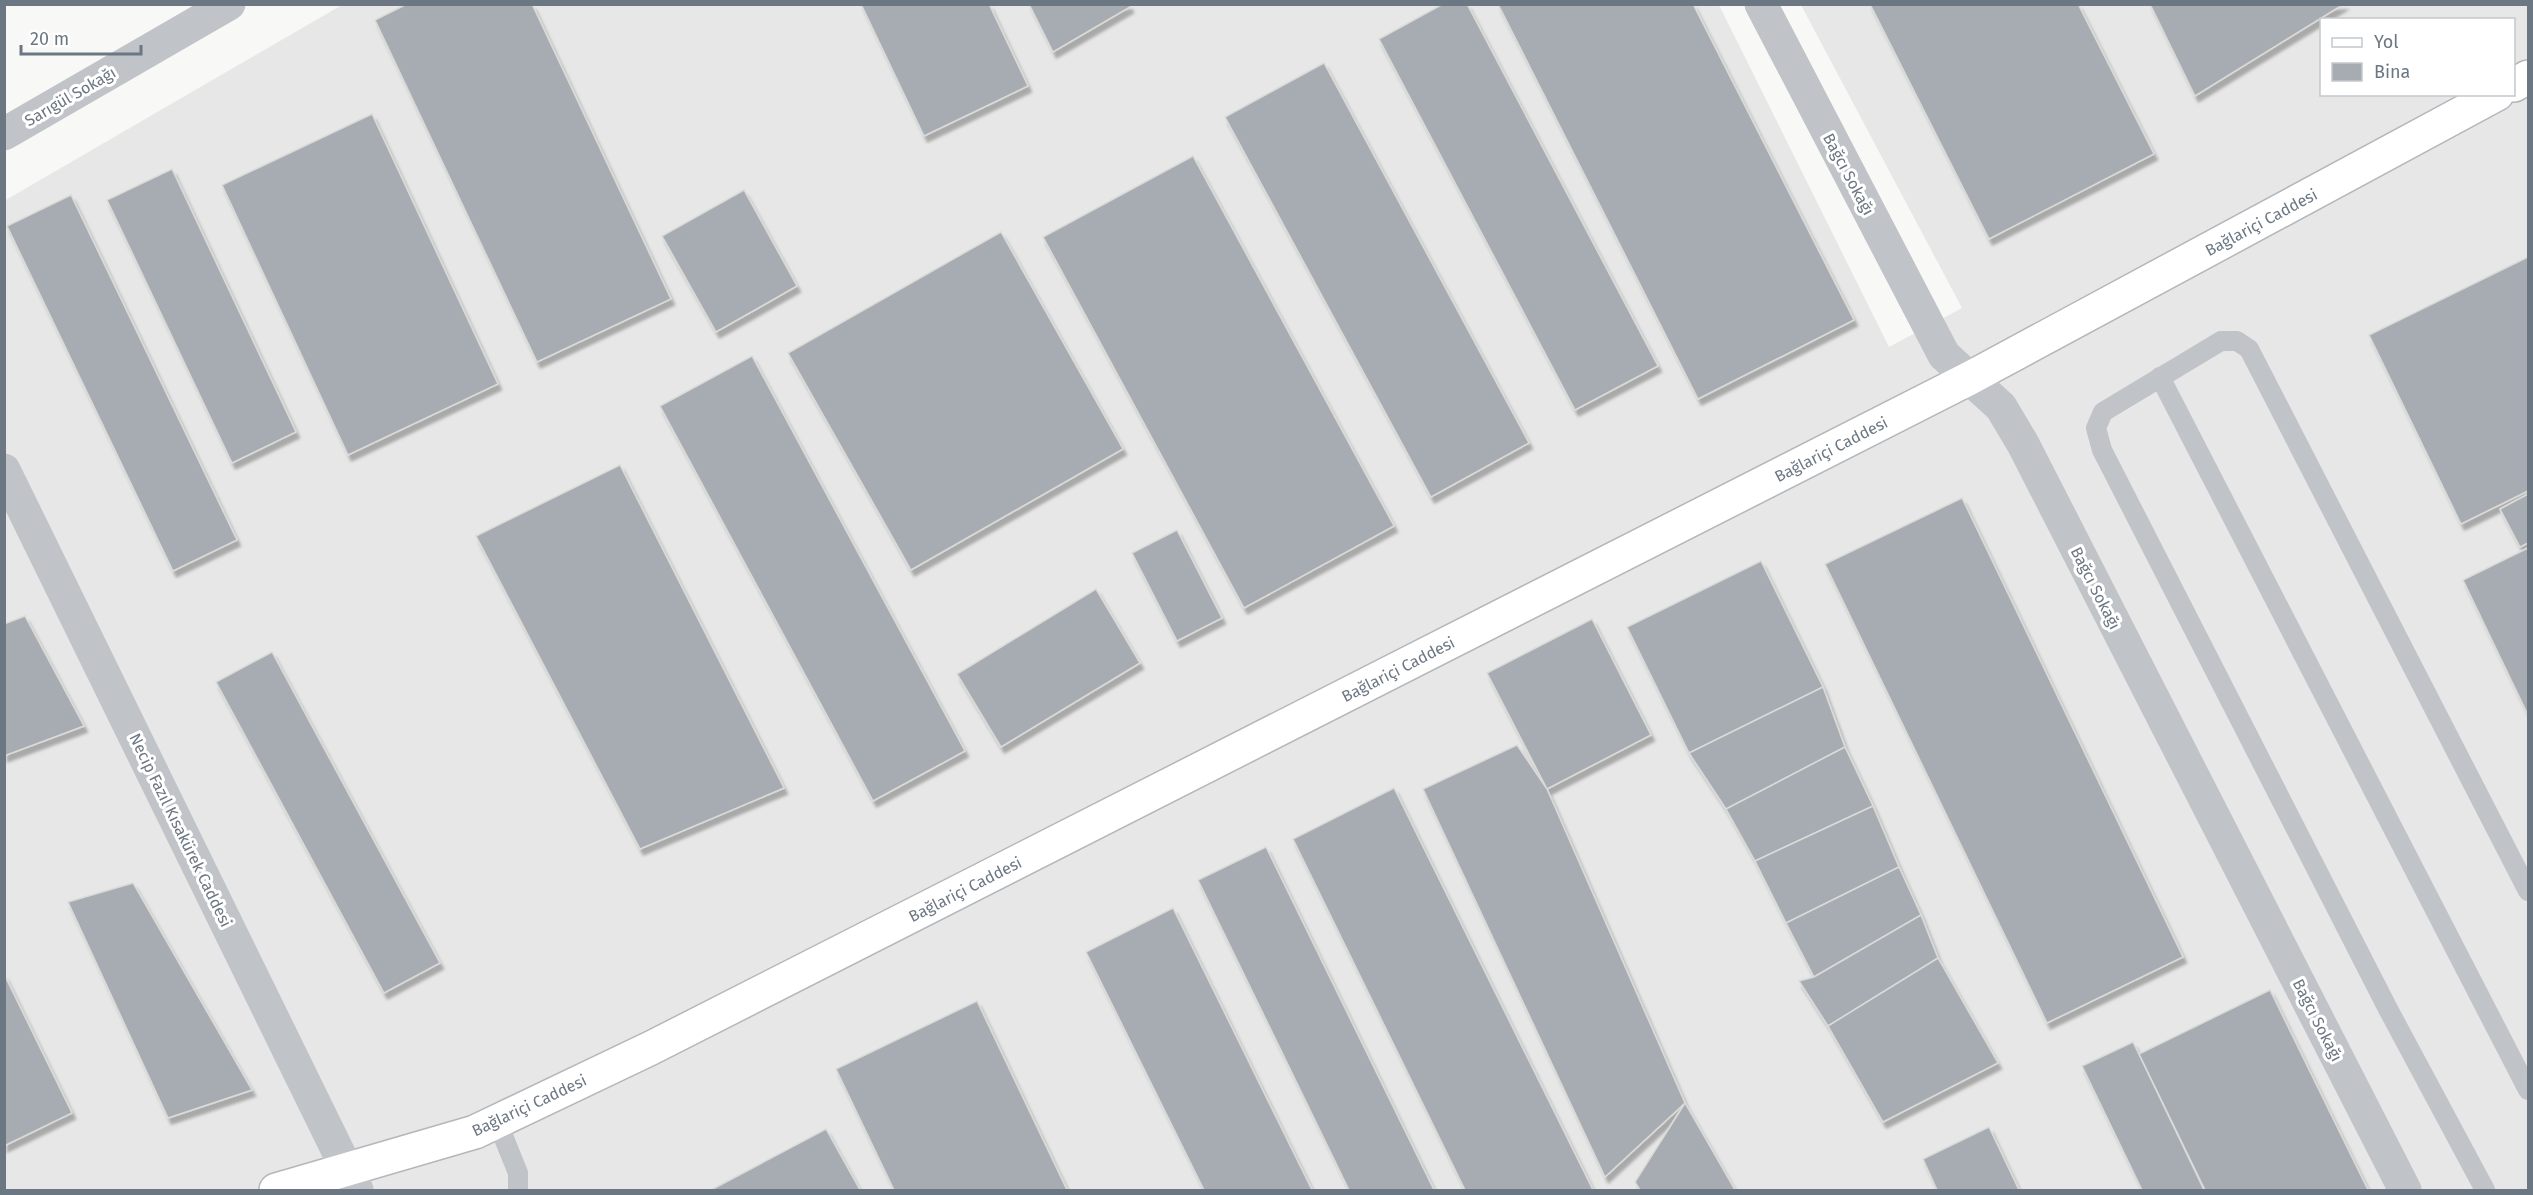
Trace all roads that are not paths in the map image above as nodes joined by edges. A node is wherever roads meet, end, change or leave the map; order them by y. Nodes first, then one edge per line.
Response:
1 (229, 4) edge
2 (1761, 4) edge
3 (2529, 77) edge
4 (2515, 85) edge
5 (2493, 96) edge
6 (4, 134) edge
7 (2160, 377) junction
8 (1970, 378) junction
9 (4, 470) edge
10 (2529, 891) edge
11 (2529, 1090) edge
12 (497, 1121) junction
13 (351, 1180) edge
14 (276, 1191) edge
15 (518, 1191) edge
16 (2405, 1191) edge
17 (2485, 1191) edge

1 - 6 street, Sarıgül Sokağı
2 - 8 street, Bağcı Sokağı
3 - 4 main road
5 - 8 main road, Bağlariçi Caddesi
7 - 10 lane
7 - 11 lane
7 - 17 lane
8 - 12 main road, Bağlariçi Caddesi
8 - 16 street, Bağcı Sokağı
9 - 13 street, Necip Fazıl Kısakürek Caddesi
12 - 13 main road, Bağlariçi Caddesi
12 - 15 lane
13 - 14 main road, Bağlariçi Caddesi

